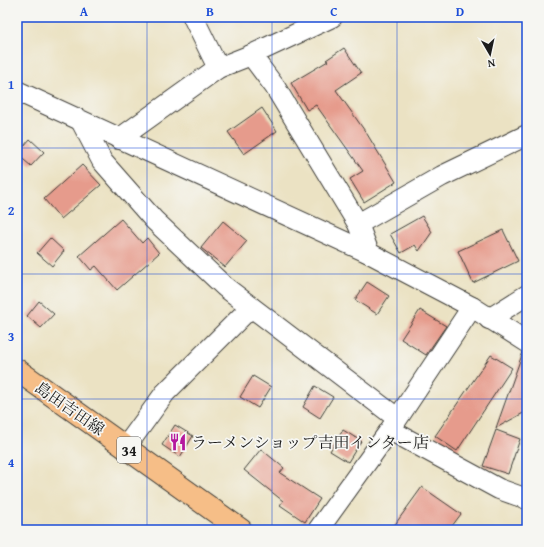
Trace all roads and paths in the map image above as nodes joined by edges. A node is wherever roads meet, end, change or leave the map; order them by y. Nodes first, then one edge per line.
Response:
1 (193, 17) edge
2 (332, 17) edge
3 (251, 56) junction
4 (218, 68) junction
5 (17, 91) edge
6 (81, 121) junction
7 (527, 135) edge
8 (119, 139) junction
9 (358, 224) junction
10 (370, 253) junction
11 (527, 295) edge
12 (251, 307) junction
13 (472, 307) junction
14 (489, 319) junction
15 (527, 342) edge
16 (17, 370) edge
17 (393, 424) junction
18 (125, 448) junction
19 (527, 499) edge
20 (240, 530) edge
21 (318, 530) edge

1 - 4 street
2 - 3 street
3 - 4 street
3 - 9 street
4 - 8 street
5 - 6 street
6 - 8 street
6 - 12 street
7 - 9 street
8 - 10 street
9 - 10 street
10 - 13 street
11 - 14 street
12 - 17 street
12 - 18 street
13 - 14 street
13 - 17 street
14 - 15 street
16 - 18 main road, 島田吉田線 / 34
17 - 19 street
17 - 21 street
18 - 20 main road, 島田吉田線 / 34

